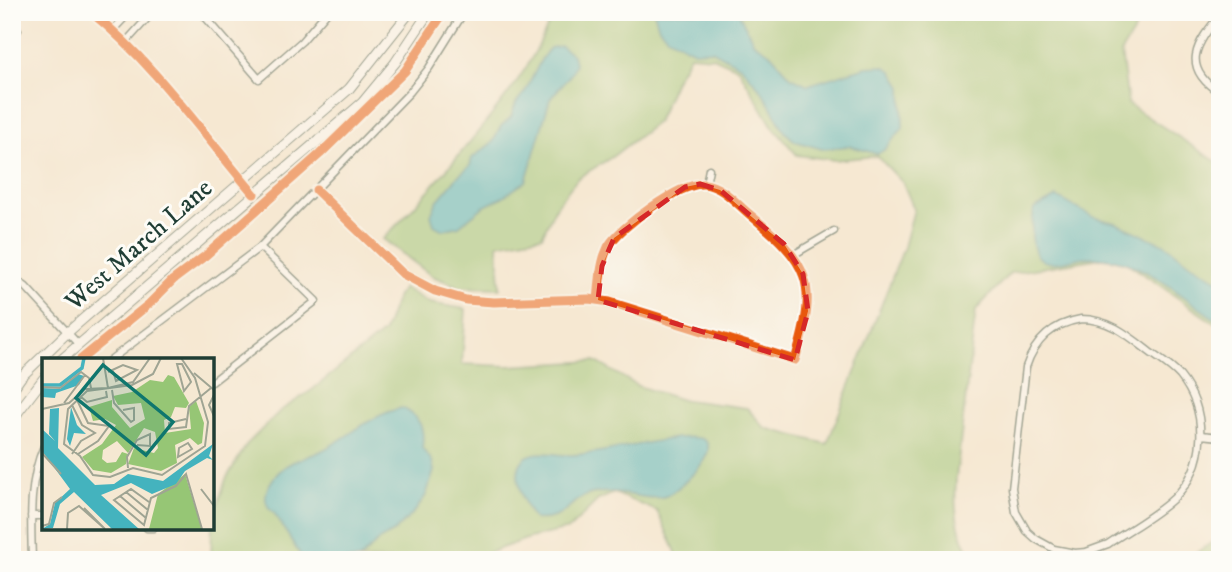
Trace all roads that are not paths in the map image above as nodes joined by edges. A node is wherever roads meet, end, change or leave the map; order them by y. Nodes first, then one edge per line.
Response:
1 (91, 12) edge
2 (130, 12) edge
3 (153, 12) edge
4 (201, 12) edge
5 (327, 12) edge
6 (410, 12) edge
7 (429, 12) edge
8 (464, 12) edge
9 (1220, 15) edge
10 (12, 27) edge
11 (112, 31) junction
12 (12, 40) edge
13 (125, 43) junction
14 (1220, 93) edge
15 (709, 169) dead end
16 (243, 182) junction
17 (706, 184) junction
18 (316, 190) junction
19 (254, 194) junction
20 (834, 231) dead end
21 (260, 247) junction
22 (793, 255) junction
23 (12, 277) edge
24 (598, 299) junction
25 (68, 332) junction
26 (79, 345) junction
27 (63, 358) edge
28 (113, 358) edge
29 (214, 380) edge
30 (42, 381) edge
31 (12, 390) edge
32 (12, 424) edge
33 (1201, 435) junction
34 (1220, 437) edge
35 (42, 453) edge
36 (31, 516) junction
37 (42, 516) edge
38 (1054, 549) junction
39 (32, 560) edge
40 (1050, 560) edge

1 - 11 street
2 - 11 street
3 - 13 street
4 - 5 street
6 - 16 street, West March Lane
7 - 19 street, West March Lane
8 - 18 street
9 - 14 street
10 - 12 street
11 - 13 street
13 - 16 street
15 - 17 street
16 - 19 street
16 - 25 street, West March Lane
17 - 22 street
17 - 24 street
18 - 21 street
18 - 24 street
19 - 26 street, West March Lane
20 - 22 street
21 - 28 street
21 - 29 street
22 - 24 street
23 - 25 street
25 - 26 street
25 - 31 street, West March Lane
26 - 27 street, West March Lane
30 - 32 street
33 - 34 street
33 - 38 street
33 - 38 street
35 - 36 street
36 - 37 street
36 - 39 street
38 - 40 street

